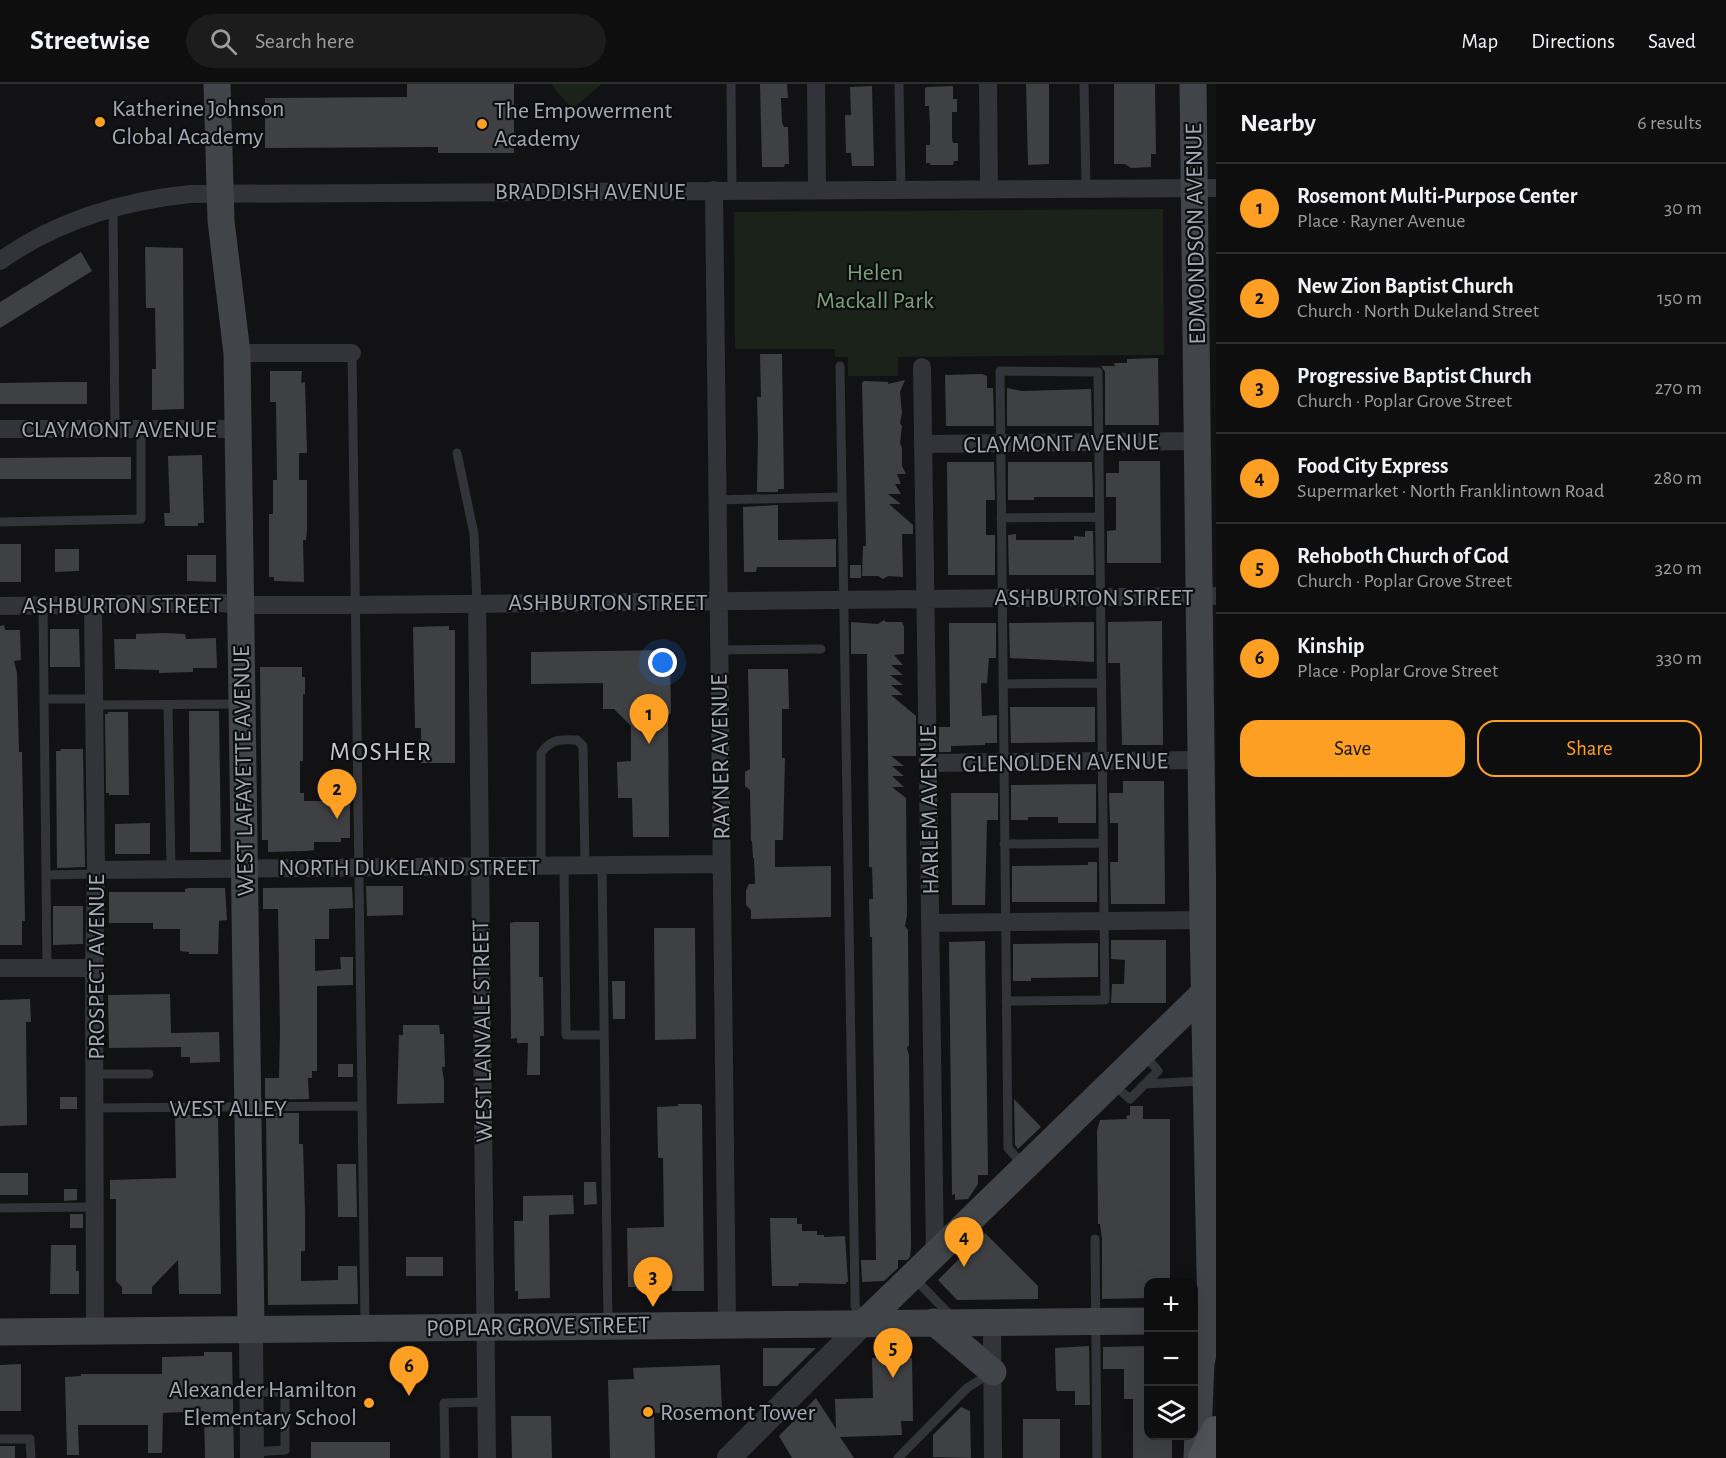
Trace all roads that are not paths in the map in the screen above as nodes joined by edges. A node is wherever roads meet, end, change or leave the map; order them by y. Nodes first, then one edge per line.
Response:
1 (217, 84) edge
2 (731, 84) edge
3 (816, 84) edge
4 (899, 84) edge
5 (988, 84) edge
6 (1084, 84) edge
7 (1193, 84) edge
8 (1086, 188) junction
9 (1205, 188) edge
10 (817, 189) junction
11 (901, 189) junction
12 (989, 189) junction
13 (723, 190) junction
14 (220, 193) junction
15 (113, 207) junction
16 (0, 261) edge
17 (237, 353) junction
18 (352, 353) joint
19 (840, 366) dead end
20 (922, 367) dead end
21 (0, 429) edge
22 (115, 429) junction
23 (141, 429) junction
24 (237, 429) junction
25 (1198, 441) junction
26 (1098, 442) junction
27 (1000, 443) junction
28 (923, 444) junction
29 (457, 453) dead end
30 (842, 497) junction
31 (717, 500) junction
32 (1099, 517) junction
33 (1001, 518) junction
34 (0, 522) edge
35 (1208, 596) edge
36 (1002, 597) junction
37 (1100, 597) junction
38 (925, 598) junction
39 (844, 599) junction
40 (719, 602) junction
41 (477, 603) junction
42 (93, 604) junction
43 (43, 605) junction
44 (241, 605) junction
45 (356, 605) junction
46 (0, 606) edge
47 (821, 649) dead end
48 (719, 650) junction
49 (1101, 683) junction
50 (1003, 684) junction
51 (44, 699) junction
52 (93, 702) junction
53 (242, 704) junction
54 (168, 705) junction
55 (1202, 760) junction
56 (1102, 761) junction
57 (1004, 762) junction
58 (928, 764) junction
59 (1103, 843) junction
60 (1004, 844) junction
61 (722, 864) junction
62 (541, 866) junction
63 (564, 866) junction
64 (593, 866) junction
65 (359, 867) junction
66 (480, 867) junction
67 (244, 868) junction
68 (171, 869) junction
69 (96, 872) junction
70 (46, 875) junction
71 (1203, 920) junction
72 (1104, 921) junction
73 (1005, 922) junction
74 (930, 924) junction
75 (0, 968) edge
76 (47, 968) junction
77 (94, 968) junction
78 (1210, 988) edge
79 (1006, 1001) junction
80 (604, 1035) junction
81 (1143, 1053) junction
82 (95, 1074) junction
83 (149, 1074) dead end
84 (1209, 1077) edge
85 (1112, 1083) junction
86 (1145, 1084) junction
87 (362, 1106) junction
88 (94, 1108) junction
89 (248, 1108) junction
90 (1212, 1141) edge
91 (1024, 1167) junction
92 (94, 1207) junction
93 (0, 1208) edge
94 (1095, 1239) dead end
95 (935, 1254) junction
96 (913, 1277) junction
97 (1096, 1321) junction
98 (1144, 1321) edge
99 (945, 1322) junction
100 (993, 1322) junction
101 (864, 1323) junction
102 (727, 1324) junction
103 (1209, 1324) edge
104 (608, 1326) junction
105 (486, 1327) junction
106 (251, 1328) junction
107 (365, 1328) junction
108 (95, 1330) junction
109 (0, 1332) edge
110 (993, 1372) junction
111 (252, 1392) junction
112 (487, 1402) junction
113 (1216, 1431) edge
114 (0, 1439) edge
115 (252, 1455) edge
116 (31, 1458) edge
117 (445, 1458) edge
118 (487, 1458) edge
119 (729, 1458) edge
120 (898, 1458) edge
121 (993, 1458) edge
122 (1097, 1458) edge
123 (1197, 1458) edge
124 (1203, 1458) edge

1 - 14 main road, WEST LAFAYETTE AVENUE
2 - 13 lane
3 - 10 street
4 - 11 lane
5 - 12 street
6 - 8 lane
7 - 9 main road, EDMONDSON AVENUE
8 - 9 street, BRADDISH AVENUE
8 - 12 street, BRADDISH AVENUE
9 - 25 main road, EDMONDSON AVENUE
10 - 11 street, BRADDISH AVENUE
10 - 13 street, BRADDISH AVENUE
11 - 12 street, BRADDISH AVENUE
13 - 14 street, BRADDISH AVENUE
13 - 31 street, RAYNER AVENUE
14 - 15 street, BRADDISH AVENUE
14 - 17 main road, WEST LAFAYETTE AVENUE
15 - 16 street, BRADDISH AVENUE
15 - 22 lane
17 - 18 street
17 - 24 main road, WEST LAFAYETTE AVENUE
18 - 45 lane
19 - 30 lane
20 - 28 street, HARLEM AVENUE
21 - 22 street, CLAYMONT AVENUE
22 - 23 street, CLAYMONT AVENUE
23 - 24 street, CLAYMONT AVENUE
23 - 34 lane
24 - 44 main road, WEST LAFAYETTE AVENUE
25 - 26 street, CLAYMONT AVENUE
25 - 35 main road, EDMONDSON AVENUE
26 - 27 street, CLAYMONT AVENUE
26 - 27 lane
26 - 32 lane
27 - 28 street, CLAYMONT AVENUE
27 - 33 lane
28 - 38 street, HARLEM AVENUE
29 - 41 lane
30 - 31 lane
30 - 39 lane
31 - 40 street, RAYNER AVENUE
32 - 33 lane
32 - 37 lane
33 - 36 lane
35 - 37 street, ASHBURTON STREET
35 - 55 main road, EDMONDSON AVENUE
36 - 37 street, ASHBURTON STREET
36 - 38 street, ASHBURTON STREET
36 - 50 lane
37 - 49 lane
38 - 39 street, ASHBURTON STREET
38 - 58 street, HARLEM AVENUE
39 - 40 street, ASHBURTON STREET
39 - 101 lane
40 - 41 street, ASHBURTON STREET
40 - 48 street, RAYNER AVENUE
41 - 45 street, ASHBURTON STREET
41 - 66 street, WEST LANVALE STREET
42 - 43 street, ASHBURTON STREET
42 - 44 street, ASHBURTON STREET
42 - 52 street, PROSPECT AVENUE
43 - 46 street, ASHBURTON STREET
43 - 51 lane
44 - 45 street, ASHBURTON STREET
44 - 53 main road, WEST LAFAYETTE AVENUE
45 - 65 lane
47 - 48 lane
48 - 61 street, RAYNER AVENUE
49 - 50 lane
49 - 56 lane
50 - 57 lane
51 - 52 lane
51 - 70 lane
52 - 54 lane
52 - 69 street, PROSPECT AVENUE
53 - 54 lane
53 - 67 main road, WEST LAFAYETTE AVENUE
54 - 68 lane
55 - 56 street, GLENOLDEN AVENUE
55 - 71 main road, EDMONDSON AVENUE
56 - 57 street, GLENOLDEN AVENUE
56 - 59 lane
57 - 58 street, GLENOLDEN AVENUE
57 - 60 lane
58 - 74 street, HARLEM AVENUE
59 - 60 lane
59 - 72 lane
60 - 73 lane
61 - 64 street, NORTH DUKELAND STREET
61 - 102 street, RAYNER AVENUE
62 - 63 street, NORTH DUKELAND STREET
62 - 64 lane
62 - 66 street, NORTH DUKELAND STREET
63 - 64 street, NORTH DUKELAND STREET
63 - 80 lane
64 - 80 lane
65 - 66 street, NORTH DUKELAND STREET
65 - 67 street, NORTH DUKELAND STREET
65 - 87 lane
66 - 105 street, WEST LANVALE STREET
67 - 68 street, NORTH DUKELAND STREET
67 - 89 main road, WEST LAFAYETTE AVENUE
68 - 69 street, NORTH DUKELAND STREET
69 - 70 lane
69 - 77 street, PROSPECT AVENUE
70 - 76 lane
71 - 72 street
71 - 78 main road, EDMONDSON AVENUE
72 - 73 street
72 - 79 lane
73 - 74 street
73 - 79 lane
74 - 95 street, HARLEM AVENUE
75 - 76 street
76 - 77 street
77 - 82 street, PROSPECT AVENUE
78 - 81 main road
78 - 84 main road, EDMONDSON AVENUE
79 - 91 lane
80 - 104 lane
81 - 85 main road
81 - 86 lane
82 - 83 lane
82 - 88 street, PROSPECT AVENUE
84 - 86 lane
84 - 90 main road, EDMONDSON AVENUE
85 - 86 lane
85 - 91 main road
87 - 89 lane, WEST ALLEY
87 - 107 lane
88 - 89 lane, WEST ALLEY
88 - 92 street, PROSPECT AVENUE
89 - 106 main road, WEST LAFAYETTE AVENUE
90 - 103 main road, EDMONDSON AVENUE
91 - 95 main road
92 - 93 lane
92 - 108 street, PROSPECT AVENUE
94 - 97 lane
95 - 96 main road
96 - 99 lane
96 - 101 main road
97 - 98 main road, POPLAR GROVE STREET
97 - 100 main road, POPLAR GROVE STREET
97 - 122 lane
99 - 100 main road, POPLAR GROVE STREET
99 - 101 main road, POPLAR GROVE STREET
99 - 110 main road
100 - 110 street
101 - 102 main road, POPLAR GROVE STREET
101 - 119 street
102 - 104 main road, POPLAR GROVE STREET
103 - 123 main road, EDMONDSON AVENUE
104 - 105 main road, POPLAR GROVE STREET
105 - 107 main road, POPLAR GROVE STREET
105 - 112 street, WEST LANVALE STREET
106 - 107 main road, POPLAR GROVE STREET
106 - 108 main road, POPLAR GROVE STREET
106 - 111 street, WEST LAFAYETTE AVENUE
108 - 109 main road, POPLAR GROVE STREET
110 - 120 lane
110 - 121 street
111 - 115 street, WEST LAFAYETTE AVENUE
111 - 115 lane
112 - 117 lane
112 - 118 street, WEST LANVALE STREET
113 - 124 main road
114 - 116 lane

